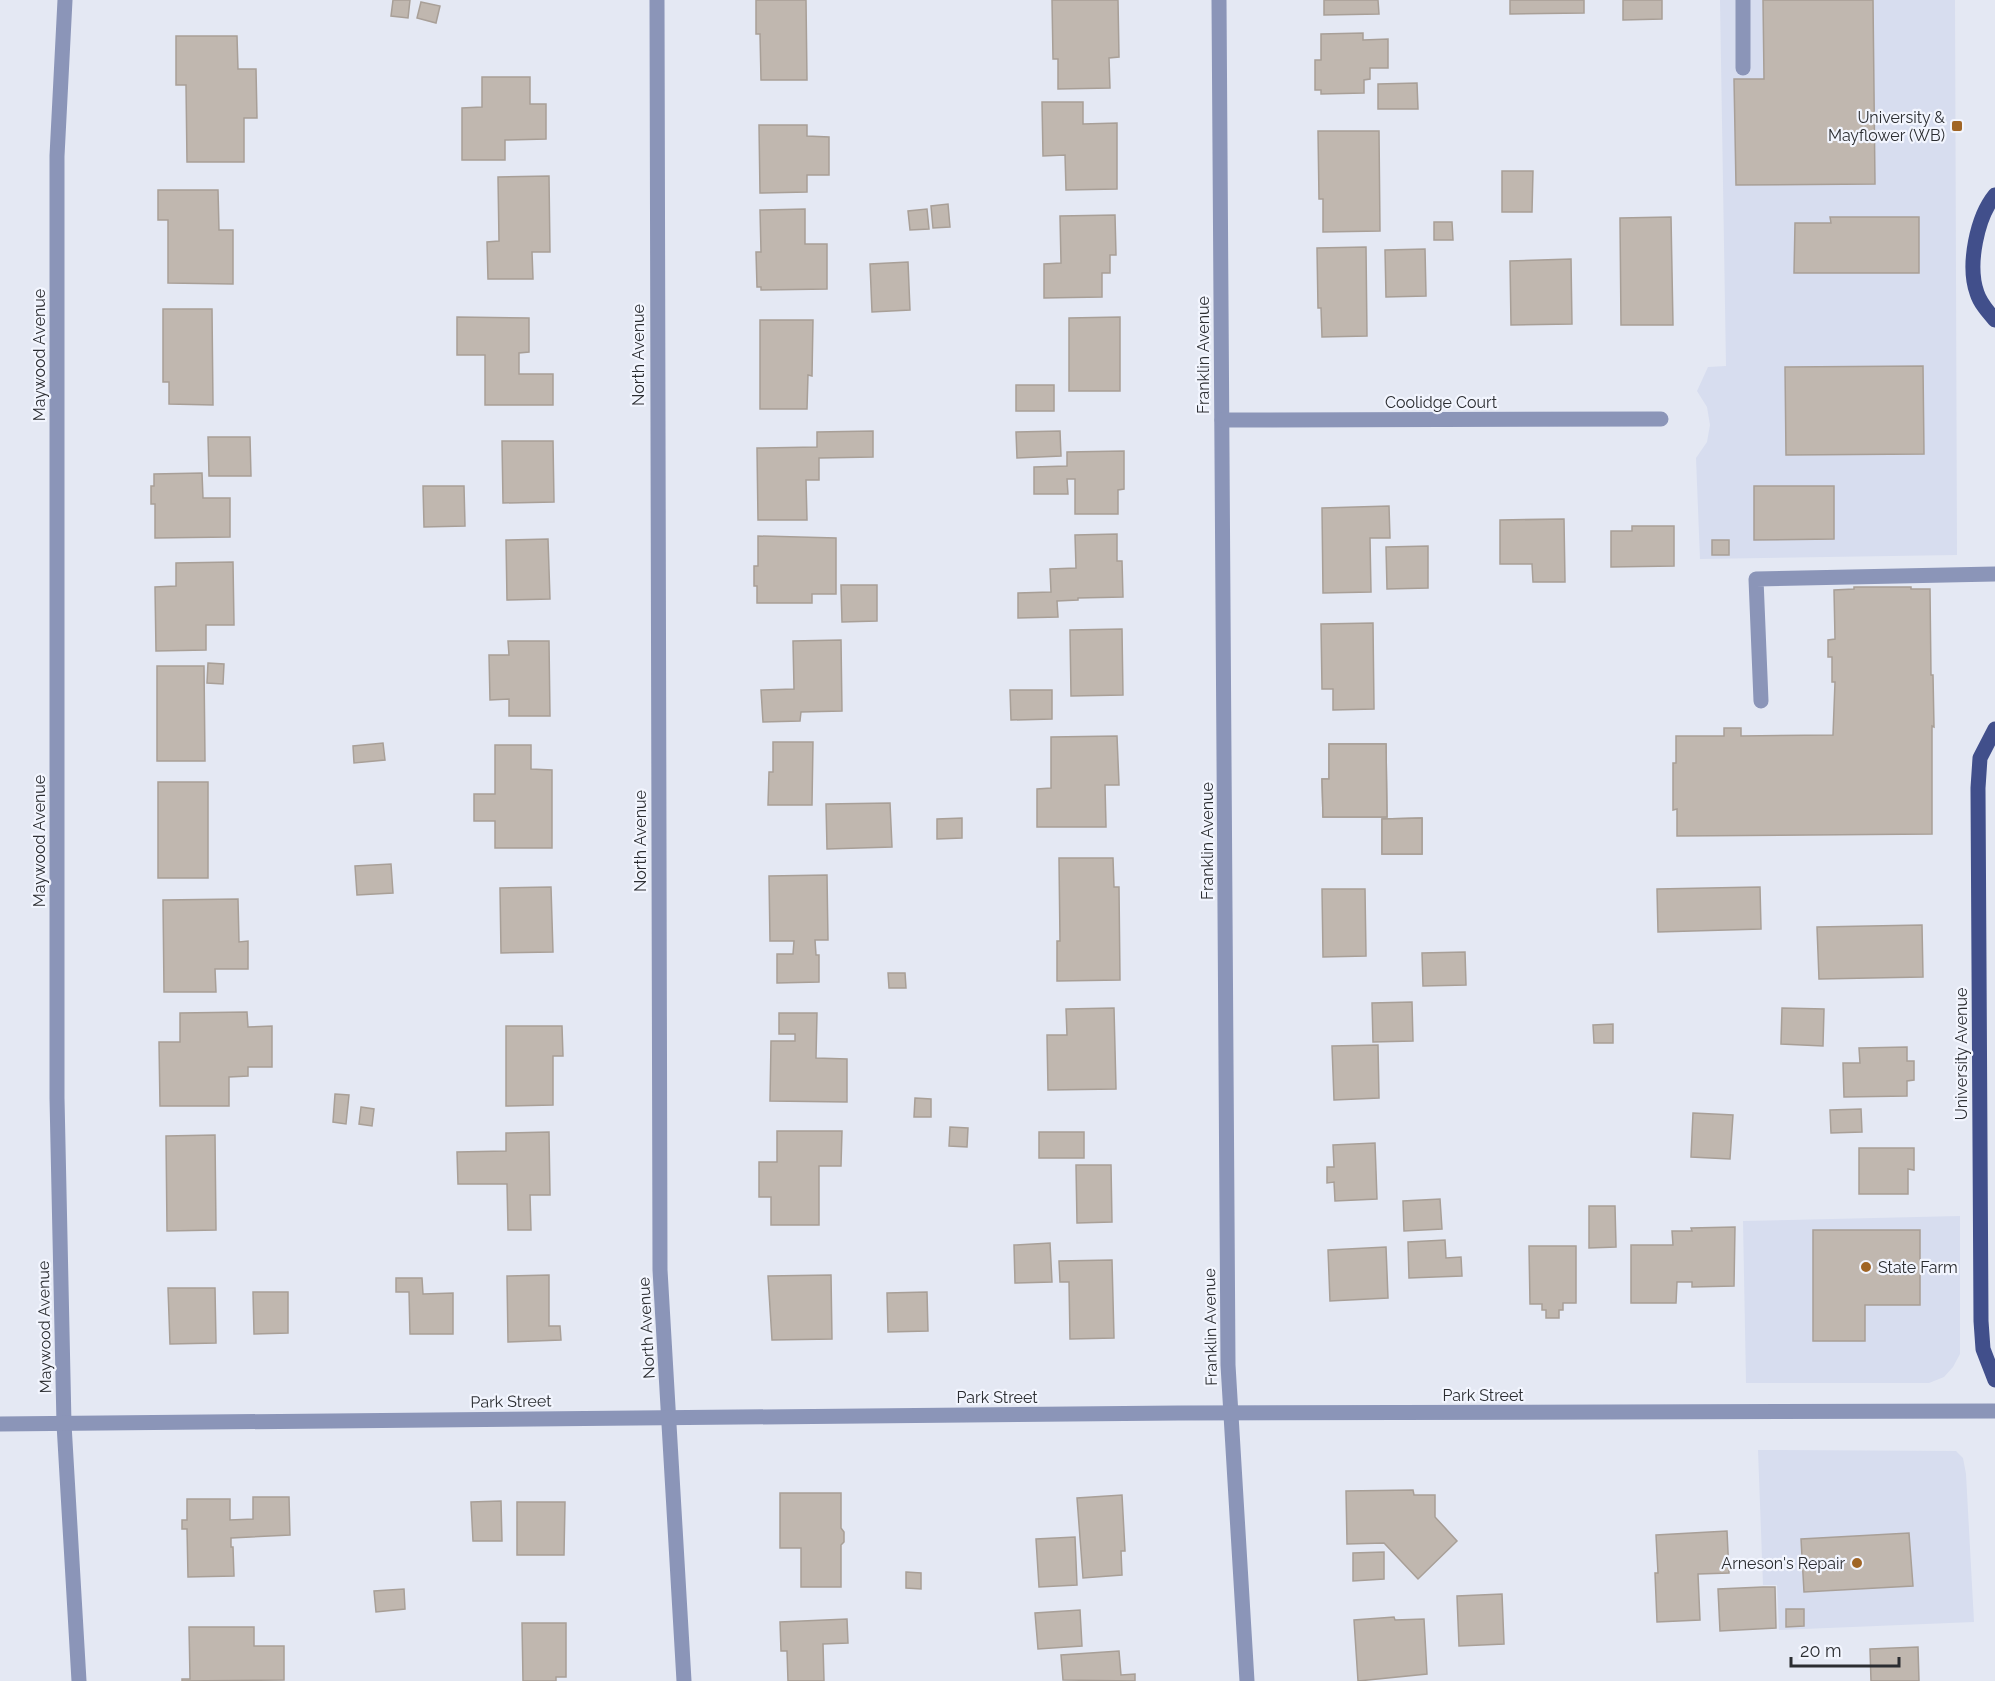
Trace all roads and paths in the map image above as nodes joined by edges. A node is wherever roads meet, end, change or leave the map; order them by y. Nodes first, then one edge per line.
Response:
1 (65, 0) edge
2 (657, 0) edge
3 (1219, 0) edge
4 (1743, 0) edge
5 (1743, 68) dead end
6 (1995, 195) edge
7 (1995, 320) edge
8 (1661, 419) dead end
9 (1222, 420) junction
10 (1995, 574) edge
11 (1761, 701) dead end
12 (1995, 729) edge
13 (1995, 1380) edge
14 (1995, 1412) edge
15 (1231, 1414) junction
16 (669, 1417) junction
17 (0, 1424) edge
18 (64, 1424) junction
19 (79, 1681) edge
20 (684, 1681) edge
21 (1247, 1681) edge

1 - 18 street, Maywood Avenue
2 - 16 street, North Avenue
3 - 9 street, Franklin Avenue
4 - 5 street
6 - 7 main road
8 - 9 street, Coolidge Court
9 - 15 street, Franklin Avenue
10 - 11 street
12 - 13 main road, University Avenue
14 - 15 street, Park Street
15 - 16 street, Park Street
15 - 21 street, Franklin Avenue
16 - 18 street, Park Street
16 - 20 street, North Avenue
17 - 18 street, Park Street
18 - 19 street, Maywood Avenue

